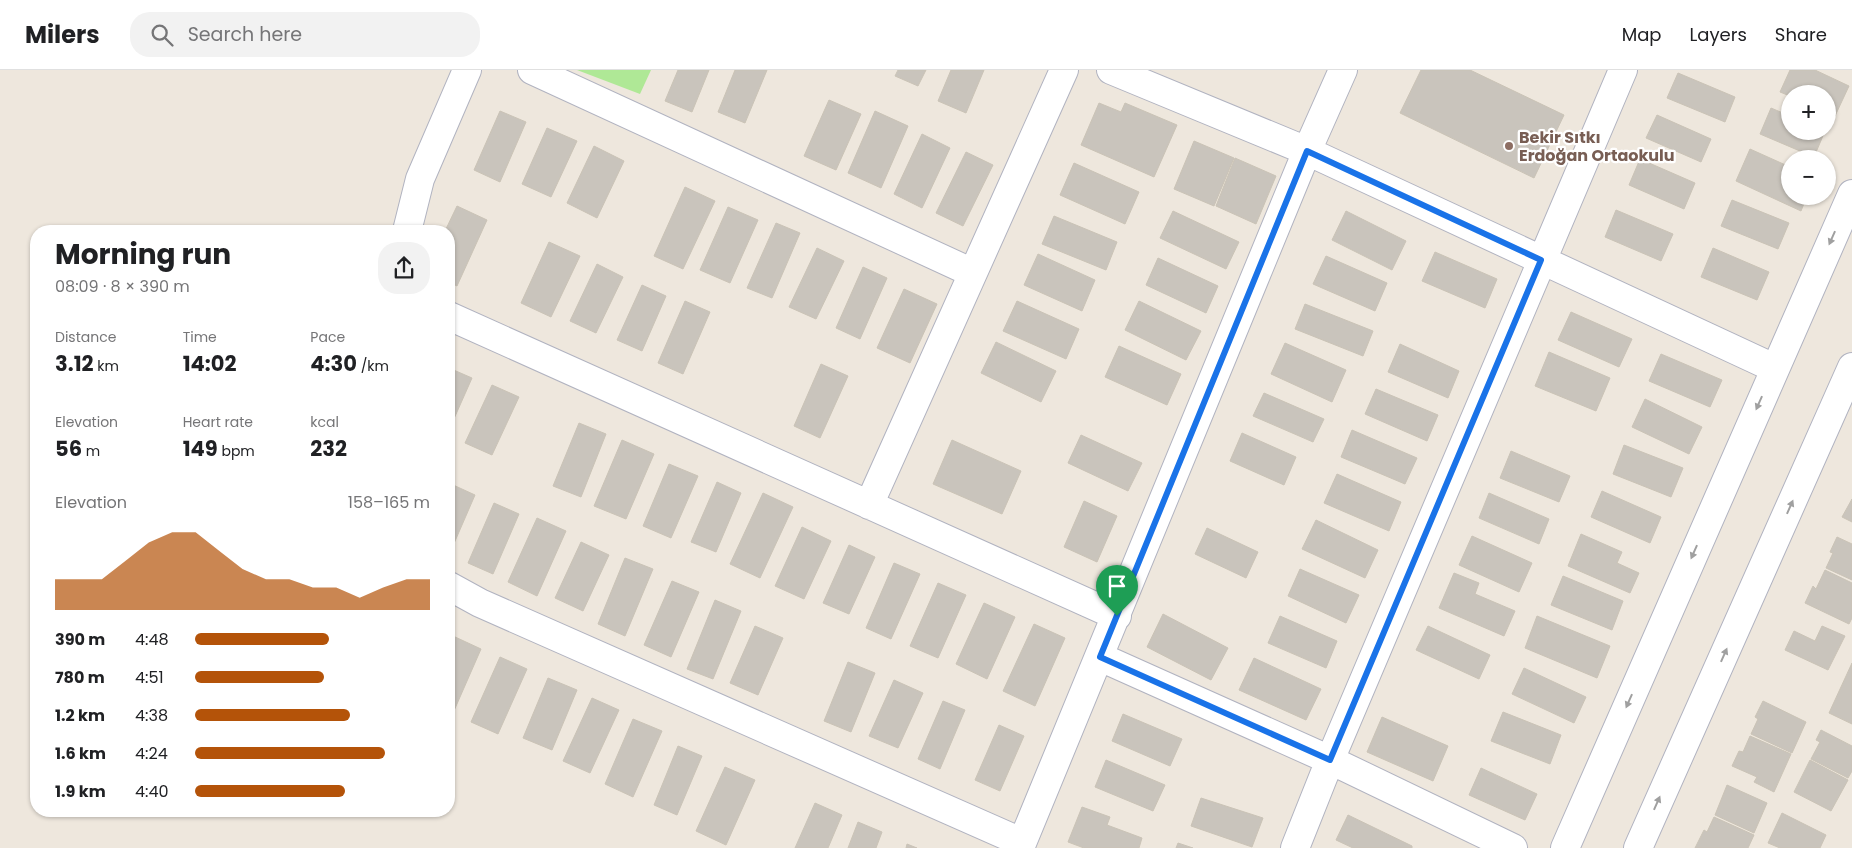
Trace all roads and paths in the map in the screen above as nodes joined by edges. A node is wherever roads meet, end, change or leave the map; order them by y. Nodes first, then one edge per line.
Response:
1 (467, 70) edge
2 (532, 70) edge
3 (1064, 70) edge
4 (1111, 70) edge
5 (1344, 70) edge
6 (1623, 70) edge
7 (1307, 151) junction
8 (1852, 194) edge
9 (408, 225) edge
10 (1541, 260) junction
11 (973, 273) junction
12 (455, 319) edge
13 (1852, 367) edge
14 (1774, 368) junction
15 (1845, 401) edge
16 (869, 505) junction
17 (455, 589) edge
18 (1117, 616) junction
19 (1100, 657) junction
20 (1330, 760) junction
21 (1020, 845) edge
22 (1295, 848) edge
23 (1514, 848) edge
24 (1565, 848) edge
25 (1638, 848) edge

1 - 9 street
2 - 11 street
3 - 11 street
4 - 7 street
5 - 7 street
6 - 10 street
7 - 10 street
7 - 18 street
8 -> 14 street
10 - 14 street
10 - 20 street
11 - 16 street
12 - 16 street
13 - 15 street
14 -> 24 street
25 -> 15 street
16 - 18 street
17 - 21 street
18 - 19 street
19 - 20 street
19 - 21 street
20 - 22 street
20 - 23 street

